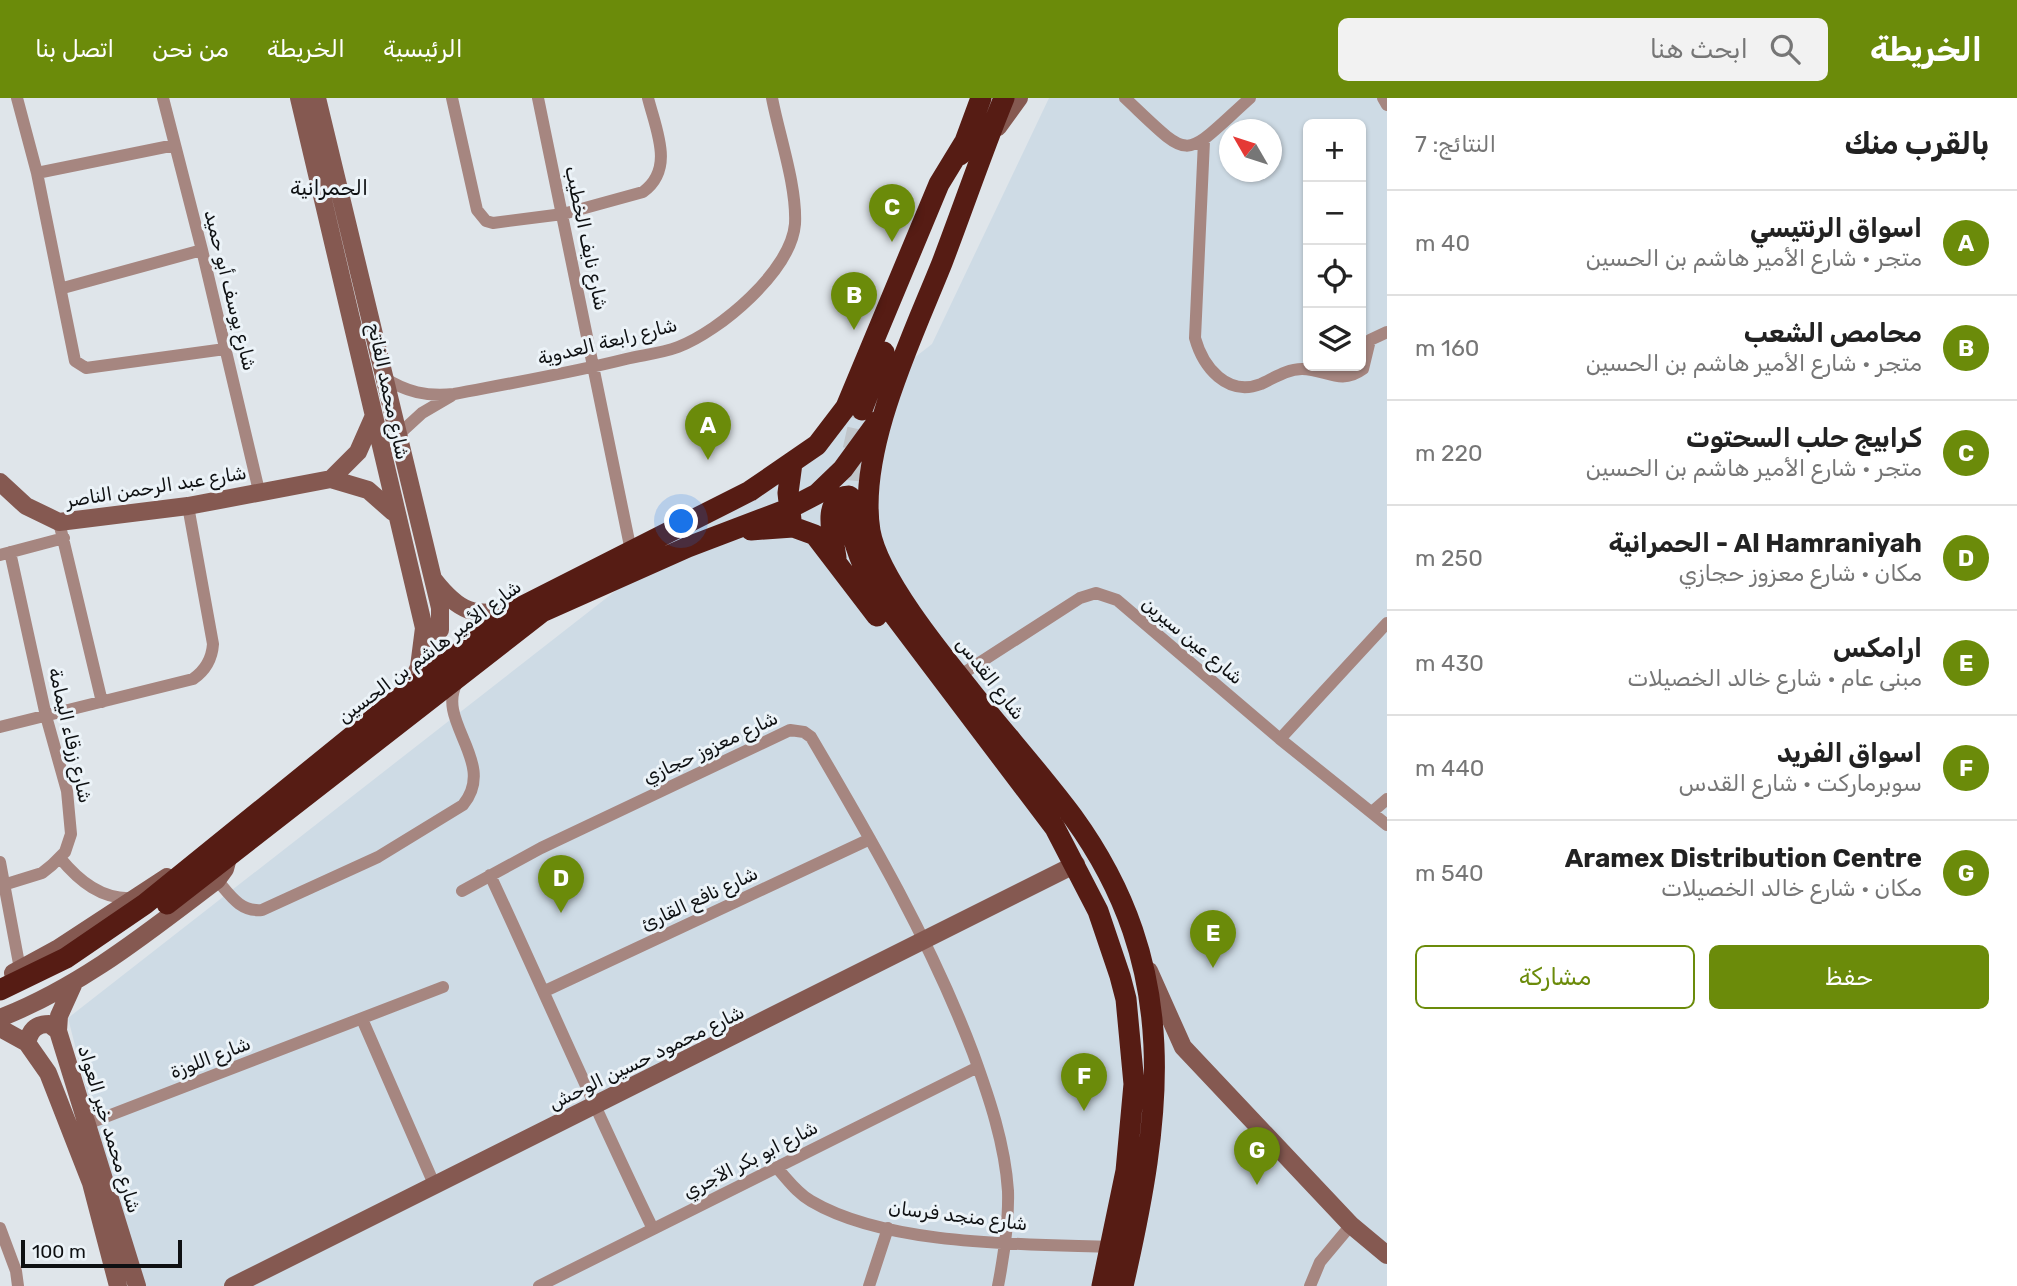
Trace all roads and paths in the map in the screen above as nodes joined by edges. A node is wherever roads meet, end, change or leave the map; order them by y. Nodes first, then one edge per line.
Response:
1 (17, 98) edge
2 (163, 98) edge
3 (299, 98) edge
4 (317, 98) edge
5 (452, 98) edge
6 (538, 98) edge
7 (648, 98) edge
8 (772, 98) edge
9 (981, 98) edge
10 (1004, 98) edge
11 (1019, 98) edge
12 (1125, 98) edge
13 (1250, 98) edge
14 (1383, 98) edge
15 (1387, 105) edge
16 (1204, 141) junction
17 (175, 145) junction
18 (974, 145) junction
19 (37, 173) junction
20 (563, 214) junction
21 (202, 250) junction
22 (63, 288) junction
23 (1387, 332) edge
24 (225, 349) junction
25 (594, 367) junction
26 (383, 377) junction
27 (454, 394) junction
28 (885, 408) junction
29 (862, 410) tunnel mouth
30 (373, 418) junction
31 (398, 435) junction
32 (817, 445) junction
33 (792, 463) junction
34 (843, 469) junction
35 (331, 479) junction
36 (0, 482) edge
37 (259, 491) junction
38 (750, 491) junction
39 (188, 506) junction
40 (846, 511) tunnel mouth
41 (395, 514) junction
42 (791, 518) junction
43 (756, 521) junction
44 (62, 530) junction
45 (735, 531) junction
46 (870, 532) junction
47 (631, 551) junction
48 (5, 554) edge
49 (836, 559) junction
50 (434, 580) junction
51 (515, 610) junction
52 (1387, 623) edge
53 (424, 628) junction
54 (959, 677) junction
55 (408, 691) junction
56 (102, 702) junction
57 (443, 703) junction
58 (46, 716) junction
59 (0, 727) edge
60 (1280, 739) junction
61 (1387, 799) edge
62 (1371, 812) junction
63 (1046, 816) junction
64 (1387, 825) edge
65 (870, 839) junction
66 (61, 858) junction
67 (228, 858) junction
68 (0, 862) edge
69 (195, 863) junction
70 (1076, 864) junction
71 (490, 875) junction
72 (217, 880) junction
73 (2, 885) edge
74 (463, 891) dead end
75 (133, 898) junction
76 (925, 942) junction
77 (1143, 957) junction
78 (20, 969) junction
79 (0, 978) edge
80 (73, 985) junction
81 (443, 987) dead end
82 (0, 990) edge
83 (545, 991) junction
84 (0, 1003) edge
85 (0, 1018) edge
86 (362, 1019) junction
87 (0, 1028) edge
88 (58, 1031) junction
89 (27, 1043) junction
90 (1154, 1045) junction
91 (1183, 1047) junction
92 (978, 1067) junction
93 (593, 1106) junction
94 (78, 1127) junction
95 (777, 1168) junction
96 (434, 1184) junction
97 (1351, 1225) junction
98 (0, 1228) edge
99 (888, 1228) junction
100 (653, 1230) junction
101 (1007, 1243) junction
102 (1110, 1247) junction
103 (1387, 1255) edge
104 (18, 1286) edge
105 (118, 1286) edge
106 (137, 1286) edge
107 (233, 1286) edge
108 (539, 1286) edge
109 (869, 1286) edge
110 (998, 1286) edge
111 (1102, 1286) edge
112 (1123, 1286) edge
113 (1310, 1286) edge

1 - 19 street
2 - 17 street, شارع يوسف أبو حميد
3 - 30 street, شارع محمد الفاتح
4 - 26 street, شارع محمد الفاتح
5 - 20 street
6 - 20 street, شارع نايف الخطيب
7 - 20 street
8 - 25 street, شارع رابعة العدوية
9 - 18 highway, شارع القدس
10 - 18 highway, شارع القدس
11 - 18 street
12 - 16 street
13 - 16 street
14 - 15 street
16 - 23 street
17 - 19 street
17 - 21 street, شارع يوسف أبو حميد
18 - 28 highway, شارع القدس
18 - 29 highway, شارع القدس
18 - 32 highway, شارع الأمير هاشم بن الحسين
19 - 22 street
20 - 25 street, شارع نايف الخطيب
21 - 22 street
21 - 24 street, شارع يوسف أبو حميد
22 - 24 street
24 - 37 street, شارع يوسف أبو حميد
25 - 27 street, شارع رابعة العدوية
25 - 47 street, شارع نايف الخطيب
26 - 27 street, شارع رابعة العدوية
26 - 31 street, شارع محمد الفاتح
27 - 31 street, شارع رابعة العدوية
28 - 34 highway, شارع الأمير هاشم بن الحسين
28 - 46 highway, شارع القدس
30 - 35 street
30 - 41 street, شارع محمد الفاتح
31 - 50 street, شارع محمد الفاتح
32 - 33 highway, شارع الأمير هاشم بن الحسين
32 - 34 highway
33 - 38 highway, شارع الأمير هاشم بن الحسين
33 - 42 highway
34 - 42 highway, شارع الأمير هاشم بن الحسين
35 - 37 street, شارع عبد الرحمن الناصر
35 - 41 street, شارع عبد الرحمن الناصر
36 - 44 street, شارع عبد الرحمن الناصر
37 - 39 street, شارع عبد الرحمن الناصر
38 - 43 highway
38 - 47 highway, شارع الأمير هاشم بن الحسين
39 - 44 street, شارع عبد الرحمن الناصر
39 - 56 street
40 - 63 highway, شارع القدس
41 - 53 street, شارع محمد الفاتح
42 - 43 highway, شارع الأمير هاشم بن الحسين
42 - 45 highway
42 - 49 highway
43 - 45 highway, شارع الأمير هاشم بن الحسين
44 - 48 street
44 - 56 street
45 - 57 highway, شارع الأمير هاشم بن الحسين
46 - 49 highway
46 - 54 highway, شارع القدس
47 - 51 highway, شارع الأمير هاشم بن الحسين
48 - 58 street, شارع زرقاء اليمامة
49 - 63 highway
50 - 51 street
50 - 53 street, شارع محمد الفاتح
51 - 55 highway, شارع الأمير هاشم بن الحسين
52 - 60 street
53 - 55 street, شارع محمد الفاتح
54 - 60 street, شارع عين سيرين
54 - 77 highway, شارع القدس
55 - 69 highway, شارع الأمير هاشم بن الحسين
56 - 58 street
57 - 67 highway, شارع الأمير هاشم بن الحسين
57 - 72 street
58 - 59 street
58 - 66 street, شارع زرقاء اليمامة
60 - 62 street, شارع عين سيرين
61 - 62 street
62 - 64 street, شارع عين سيرين
63 - 70 highway, شارع القدس
65 - 71 street, شارع معزوز حجازي
65 - 76 street, شارع معزوز حجازي
65 - 83 street, شارع نافع القارئ
66 - 73 street
66 - 75 street
67 - 72 street, شارع الأمير هاشم بن الحسين
67 - 84 highway, شارع الأمير هاشم بن الحسين
68 - 73 street
69 - 75 street, شارع الأمير هاشم بن الحسين
69 - 82 highway, شارع الأمير هاشم بن الحسين
70 - 76 street, شارع محمود حسين الوحش
70 - 102 highway, شارع القدس
71 - 74 street, شارع معزوز حجازي
71 - 83 street
72 - 80 street, شارع الأمير هاشم بن الحسين
73 - 78 street
75 - 78 street, شارع الأمير هاشم بن الحسين
76 - 92 street, شارع معزوز حجازي
76 - 93 street, شارع محمود حسين الوحش
77 - 90 highway, شارع القدس
77 - 91 street
78 - 79 street, شارع الأمير هاشم بن الحسين
80 - 85 street, شارع الأمير هاشم بن الحسين
80 - 88 street, شارع محمد خير العواد
81 - 86 street, شارع اللوزة
83 - 93 street
86 - 94 street, شارع اللوزة
86 - 96 street
87 - 89 street, شارع محمد خير العواد
88 - 89 street
88 - 94 street, شارع محمد خير العواد
89 - 94 street, شارع محمد خير العواد
90 - 91 street
90 - 112 highway, شارع القدس
91 - 97 street
92 - 95 street, شارع ابو بكر الآجري
92 - 101 street, شارع معزوز حجازي
93 - 96 street, شارع محمود حسين الوحش
93 - 100 street
94 - 105 street, شارع محمد خير العواد
94 - 106 street, شارع محمد خير العواد
95 - 99 street, شارع منجد فرسان
95 - 100 street, شارع ابو بكر الآجري
96 - 107 street, شارع محمود حسين الوحش
97 - 103 street
97 - 113 street
98 - 104 street
99 - 101 street, شارع منجد فرسان
99 - 109 street
100 - 108 street, شارع ابو بكر الآجري
101 - 102 street, شارع منجد فرسان
101 - 110 street, شارع معزوز حجازي
102 - 111 highway, شارع القدس

